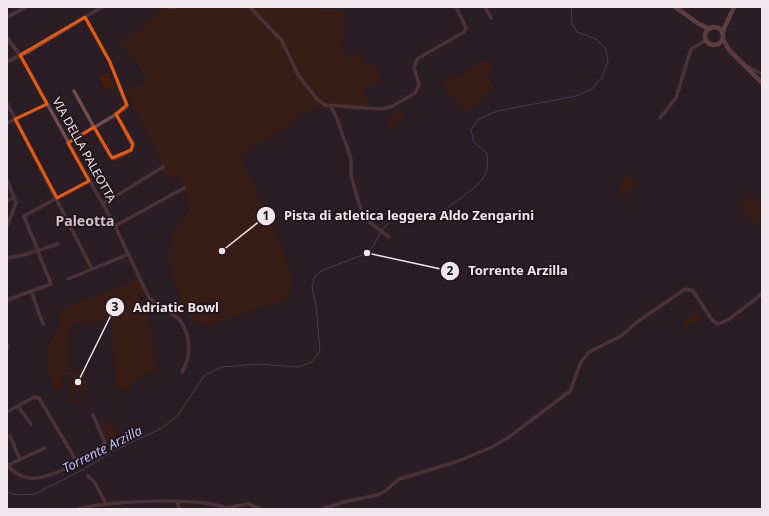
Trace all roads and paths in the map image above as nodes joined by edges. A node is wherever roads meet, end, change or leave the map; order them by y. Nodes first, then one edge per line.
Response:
1 (26, 7) edge
2 (102, 7) edge
3 (169, 7) edge
4 (174, 7) edge
5 (250, 7) edge
6 (456, 7) edge
7 (485, 7) edge
8 (675, 7) edge
9 (734, 7) edge
10 (7, 17) edge
11 (85, 17) junction
12 (491, 18) dead end
13 (726, 22) junction
14 (699, 24) junction
15 (716, 28) junction
16 (710, 29) junction
17 (722, 33) junction
18 (7, 38) edge
19 (706, 38) junction
20 (723, 39) junction
21 (717, 44) junction
22 (729, 50) junction
23 (20, 56) junction
24 (7, 62) edge
25 (743, 64) junction
26 (762, 74) edge
27 (762, 83) edge
28 (74, 91) dead end
29 (7, 103) edge
30 (47, 104) junction
31 (330, 106) junction
32 (116, 114) junction
33 (660, 118) dead end
34 (15, 119) junction
35 (7, 122) edge
36 (94, 127) junction
37 (68, 143) junction
38 (162, 167) dead end
39 (7, 180) edge
40 (89, 181) junction
41 (184, 188) dead end
42 (15, 198) junction
43 (57, 198) junction
44 (7, 200) edge
45 (103, 204) junction
46 (7, 226) edge
47 (115, 226) junction
48 (389, 237) dead end
49 (58, 244) dead end
50 (38, 250) junction
51 (129, 254) junction
52 (7, 258) edge
53 (92, 269) junction
54 (68, 279) dead end
55 (31, 291) junction
56 (762, 294) edge
57 (7, 300) edge
58 (43, 324) dead end
59 (182, 372) dead end
60 (18, 406) junction
61 (7, 412) edge
62 (93, 415) dead end
63 (31, 424) dead end
64 (10, 436) dead end
65 (45, 448) dead end
66 (20, 460) junction
67 (77, 462) junction
68 (7, 465) edge
69 (88, 476) dead end
70 (177, 502) junction
71 (105, 504) junction
72 (92, 508) edge
73 (226, 508) edge
74 (78, 509) edge
75 (106, 509) edge
76 (178, 509) edge
77 (261, 509) edge
78 (322, 509) edge

1 - 10 street
2 - 11 street
3 - 4 street
5 - 31 street
6 - 31 street
7 - 12 street
8 - 14 main road
9 - 13 main road
11 - 23 street
11 - 32 street
13 - 15 main road
13 - 17 main road
14 - 16 main road
14 - 19 main road
15 - 16 main road
15 - 17 main road
16 - 19 main road
17 - 20 main road
18 - 23 street, VIA DELLA PALEOTTA
19 - 21 main road
19 - 33 street
20 - 21 main road
20 - 22 main road
21 - 22 main road
22 - 25 main road
23 - 24 street
23 - 30 street, VIA DELLA PALEOTTA
25 - 26 street
25 - 27 main road
28 - 36 street
29 - 34 street
30 - 34 street
30 - 37 street, VIA DELLA PALEOTTA
31 - 48 street
32 - 36 street
32 - 36 street
34 - 35 street
34 - 43 street
36 - 37 street
37 - 40 street, VIA DELLA PALEOTTA
38 - 45 street
39 - 42 street
40 - 43 street
40 - 45 street, VIA DELLA PALEOTTA
41 - 47 street
42 - 44 street
42 - 46 street
43 - 50 street
43 - 53 street
45 - 47 street, VIA DELLA PALEOTTA
47 - 51 street, VIA DELLA PALEOTTA
49 - 50 street
50 - 52 street
50 - 55 street
51 - 53 street
51 - 59 street, VIA DELLA PALEOTTA
53 - 54 street
55 - 57 street
55 - 58 street
56 - 78 street
60 - 61 street
60 - 63 street
60 - 67 street
62 - 67 street
64 - 66 street
65 - 66 street
66 - 68 street
67 - 68 street
69 - 71 street
70 - 71 street
70 - 73 street
70 - 76 street
71 - 72 street
71 - 75 street
72 - 74 street
73 - 77 street

